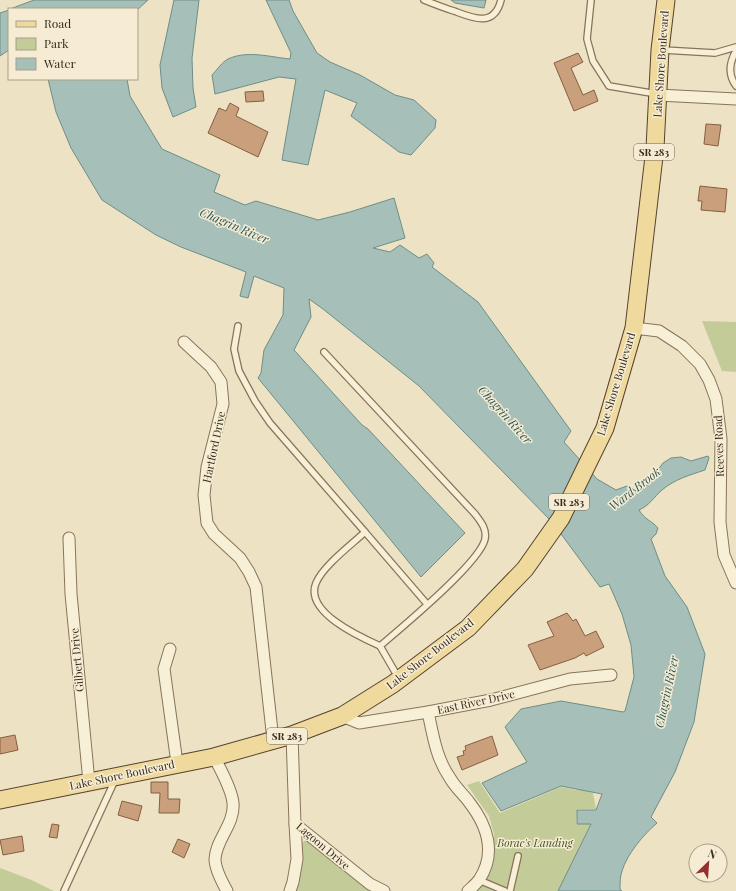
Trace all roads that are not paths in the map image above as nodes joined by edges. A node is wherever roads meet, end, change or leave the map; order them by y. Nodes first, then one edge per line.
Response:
1 (426, 0) edge
2 (501, 0) edge
3 (591, 0) edge
4 (666, 0) edge
5 (736, 47) edge
6 (660, 50) junction
7 (736, 51) edge
8 (736, 86) edge
9 (658, 95) junction
10 (736, 99) edge
11 (238, 326) dead end
12 (634, 328) junction
13 (184, 342) dead end
14 (324, 352) dead end
15 (364, 532) junction
16 (69, 538) dead end
17 (736, 583) edge
18 (427, 604) junction
19 (380, 646) junction
20 (170, 649) dead end
21 (611, 675) dead end
22 (400, 679) junction
23 (428, 712) junction
24 (342, 716) junction
25 (292, 735) junction
26 (273, 740) junction
27 (214, 757) junction
28 (177, 763) junction
29 (117, 776) junction
30 (89, 782) junction
31 (0, 800) edge
32 (294, 824) junction
33 (518, 856) dead end
34 (479, 880) junction
35 (64, 891) edge
36 (226, 891) edge
37 (290, 891) edge
38 (384, 891) edge
39 (468, 891) edge
40 (505, 891) edge
41 (510, 891) edge

1 - 2 lane
3 - 9 lane
4 - 6 main road, Lake Shore Boulevard / SR 283
5 - 6 lane
6 - 9 main road, Lake Shore Boulevard / SR 283
7 - 8 lane
9 - 10 street
9 - 12 main road, Lake Shore Boulevard / SR 283
11 - 15 lane
12 - 17 street, Reeves Road
12 - 22 main road, Lake Shore Boulevard / SR 283
13 - 26 street, Hartford Drive
14 - 18 lane
15 - 18 lane
15 - 19 lane
16 - 30 street, Gilbert Drive
18 - 19 lane
19 - 22 lane
20 - 28 street
21 - 23 street, East River Drive
22 - 24 main road, Lake Shore Boulevard / SR 283
23 - 24 street, East River Drive
23 - 34 street
24 - 25 main road, Lake Shore Boulevard / SR 283
25 - 26 main road, Lake Shore Boulevard / SR 283
25 - 32 street, Lagoon Drive
26 - 27 main road, Lake Shore Boulevard / SR 283
27 - 28 main road, Lake Shore Boulevard / SR 283
27 - 36 street
28 - 29 main road, Lake Shore Boulevard / SR 283
29 - 30 main road, Lake Shore Boulevard / SR 283
29 - 35 lane
30 - 31 main road, Lake Shore Boulevard / SR 283
32 - 37 street
32 - 38 street, Lagoon Drive
33 - 41 lane
34 - 39 street
34 - 40 lane

